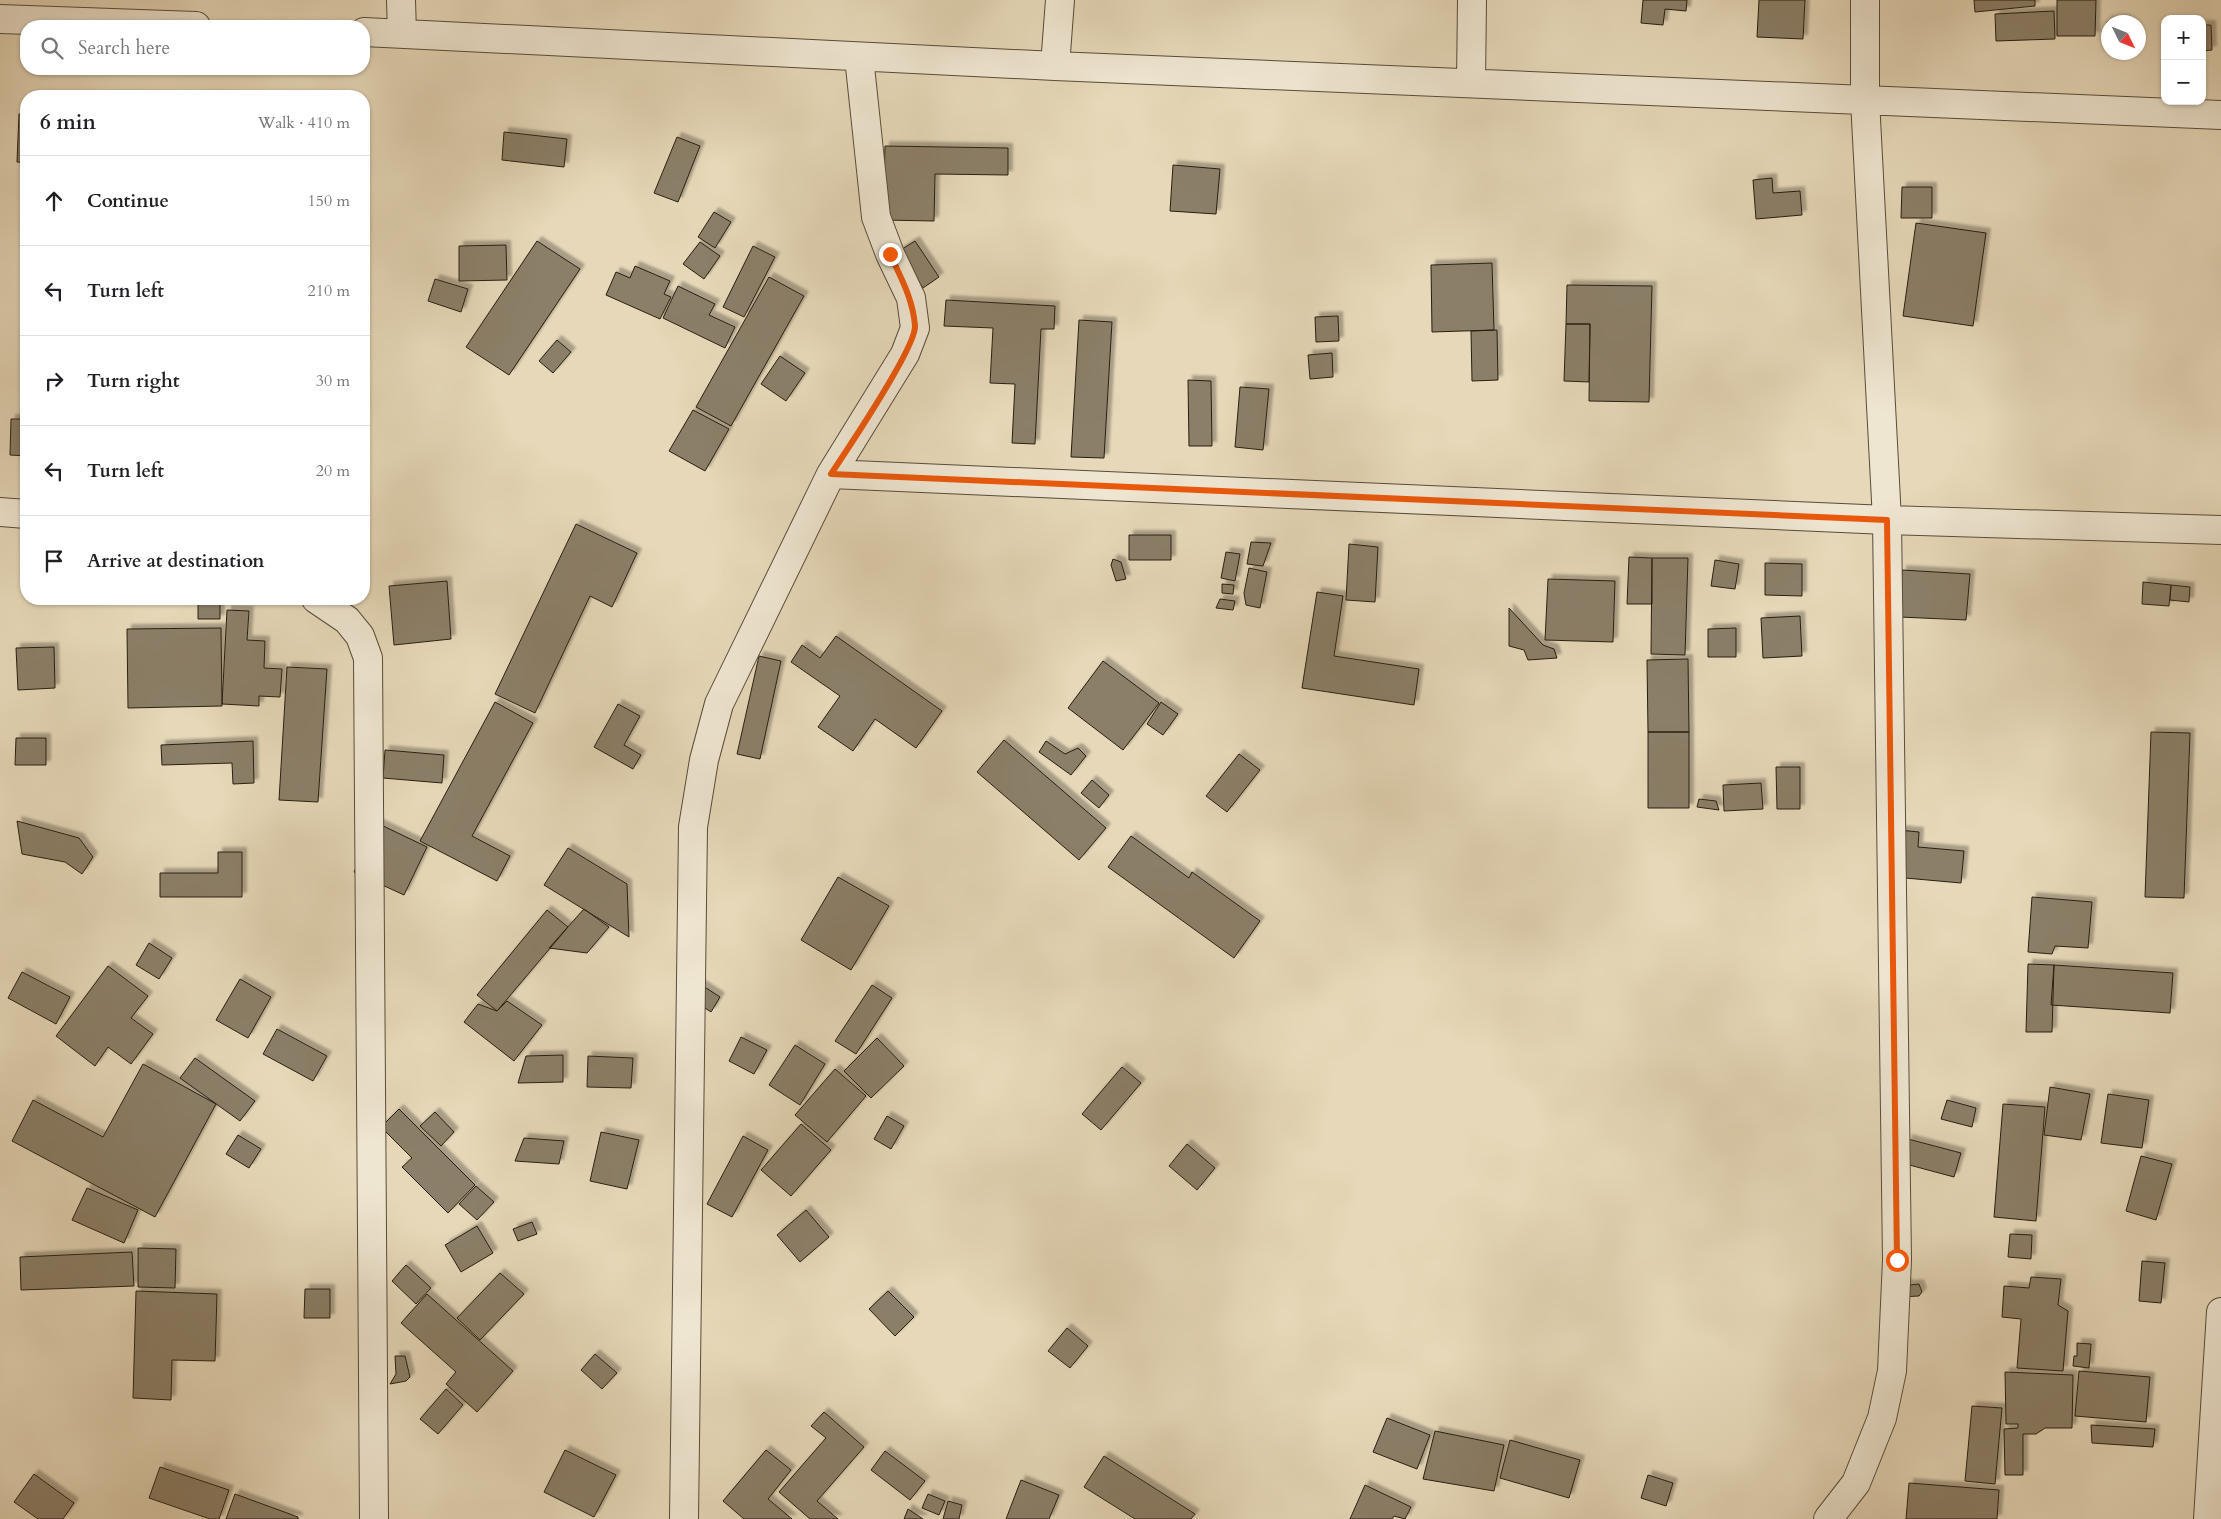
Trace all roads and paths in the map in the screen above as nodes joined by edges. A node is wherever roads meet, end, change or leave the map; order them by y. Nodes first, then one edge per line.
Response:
1 (401, 0) edge
2 (1060, 0) edge
3 (1472, 0) edge
4 (1865, 0) edge
5 (0, 19) edge
6 (28, 20) edge
7 (370, 32) edge
8 (402, 34) junction
9 (859, 57) junction
10 (1055, 66) junction
11 (1471, 83) junction
12 (1865, 100) junction
13 (2221, 115) edge
14 (831, 474) junction
15 (0, 512) edge
16 (20, 514) edge
17 (1887, 520) junction
18 (2221, 530) edge
19 (325, 605) edge
20 (2221, 1312) edge
21 (374, 1519) edge
22 (684, 1519) edge
23 (1828, 1519) edge
24 (2208, 1519) edge

1 - 8 street
2 - 10 street
3 - 11 street
4 - 12 street
5 - 6 street
7 - 8 street
8 - 9 street
9 - 10 street
9 - 14 street
10 - 11 street
11 - 12 street
12 - 13 street
12 - 17 street
14 - 17 street
14 - 22 street
15 - 16 street
17 - 18 street
17 - 23 street
19 - 21 street
20 - 24 street

